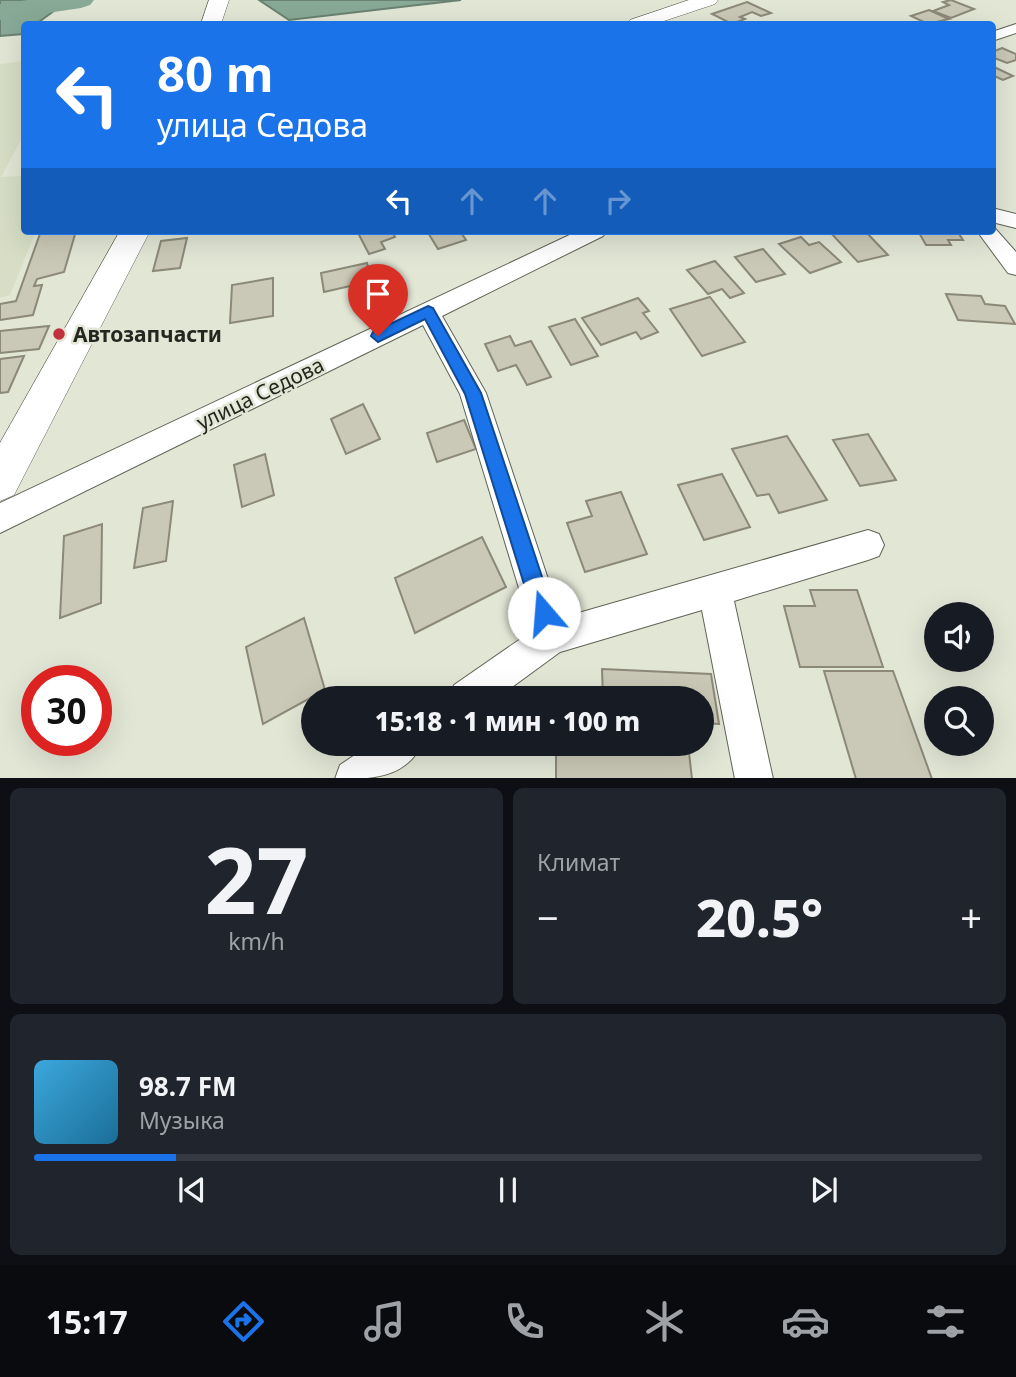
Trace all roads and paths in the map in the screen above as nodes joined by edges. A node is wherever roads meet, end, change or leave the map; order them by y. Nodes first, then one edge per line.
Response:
1 (219, 0) edge
2 (708, 0) edge
3 (212, 21) edge
4 (646, 21) edge
5 (1016, 28) edge
6 (996, 36) edge
7 (996, 216) edge
8 (1016, 221) edge
9 (133, 235) edge
10 (588, 235) edge
11 (991, 235) edge
12 (1016, 267) edge
13 (428, 312) junction
14 (0, 482) edge
15 (0, 518) edge
16 (868, 545) dead end
17 (715, 590) junction
18 (551, 638) junction
19 (484, 686) edge
20 (386, 756) edge
21 (355, 778) edge
22 (754, 778) edge

1 - 3 main road
2 - 4 main road
5 - 6 street
7 - 8 street
9 - 14 main road
10 - 13 street, улица Седова
11 - 12 street
13 - 15 street, улица Седова
13 - 18 street
16 - 17 street
17 - 18 street
17 - 22 street
18 - 19 street
20 - 21 street

